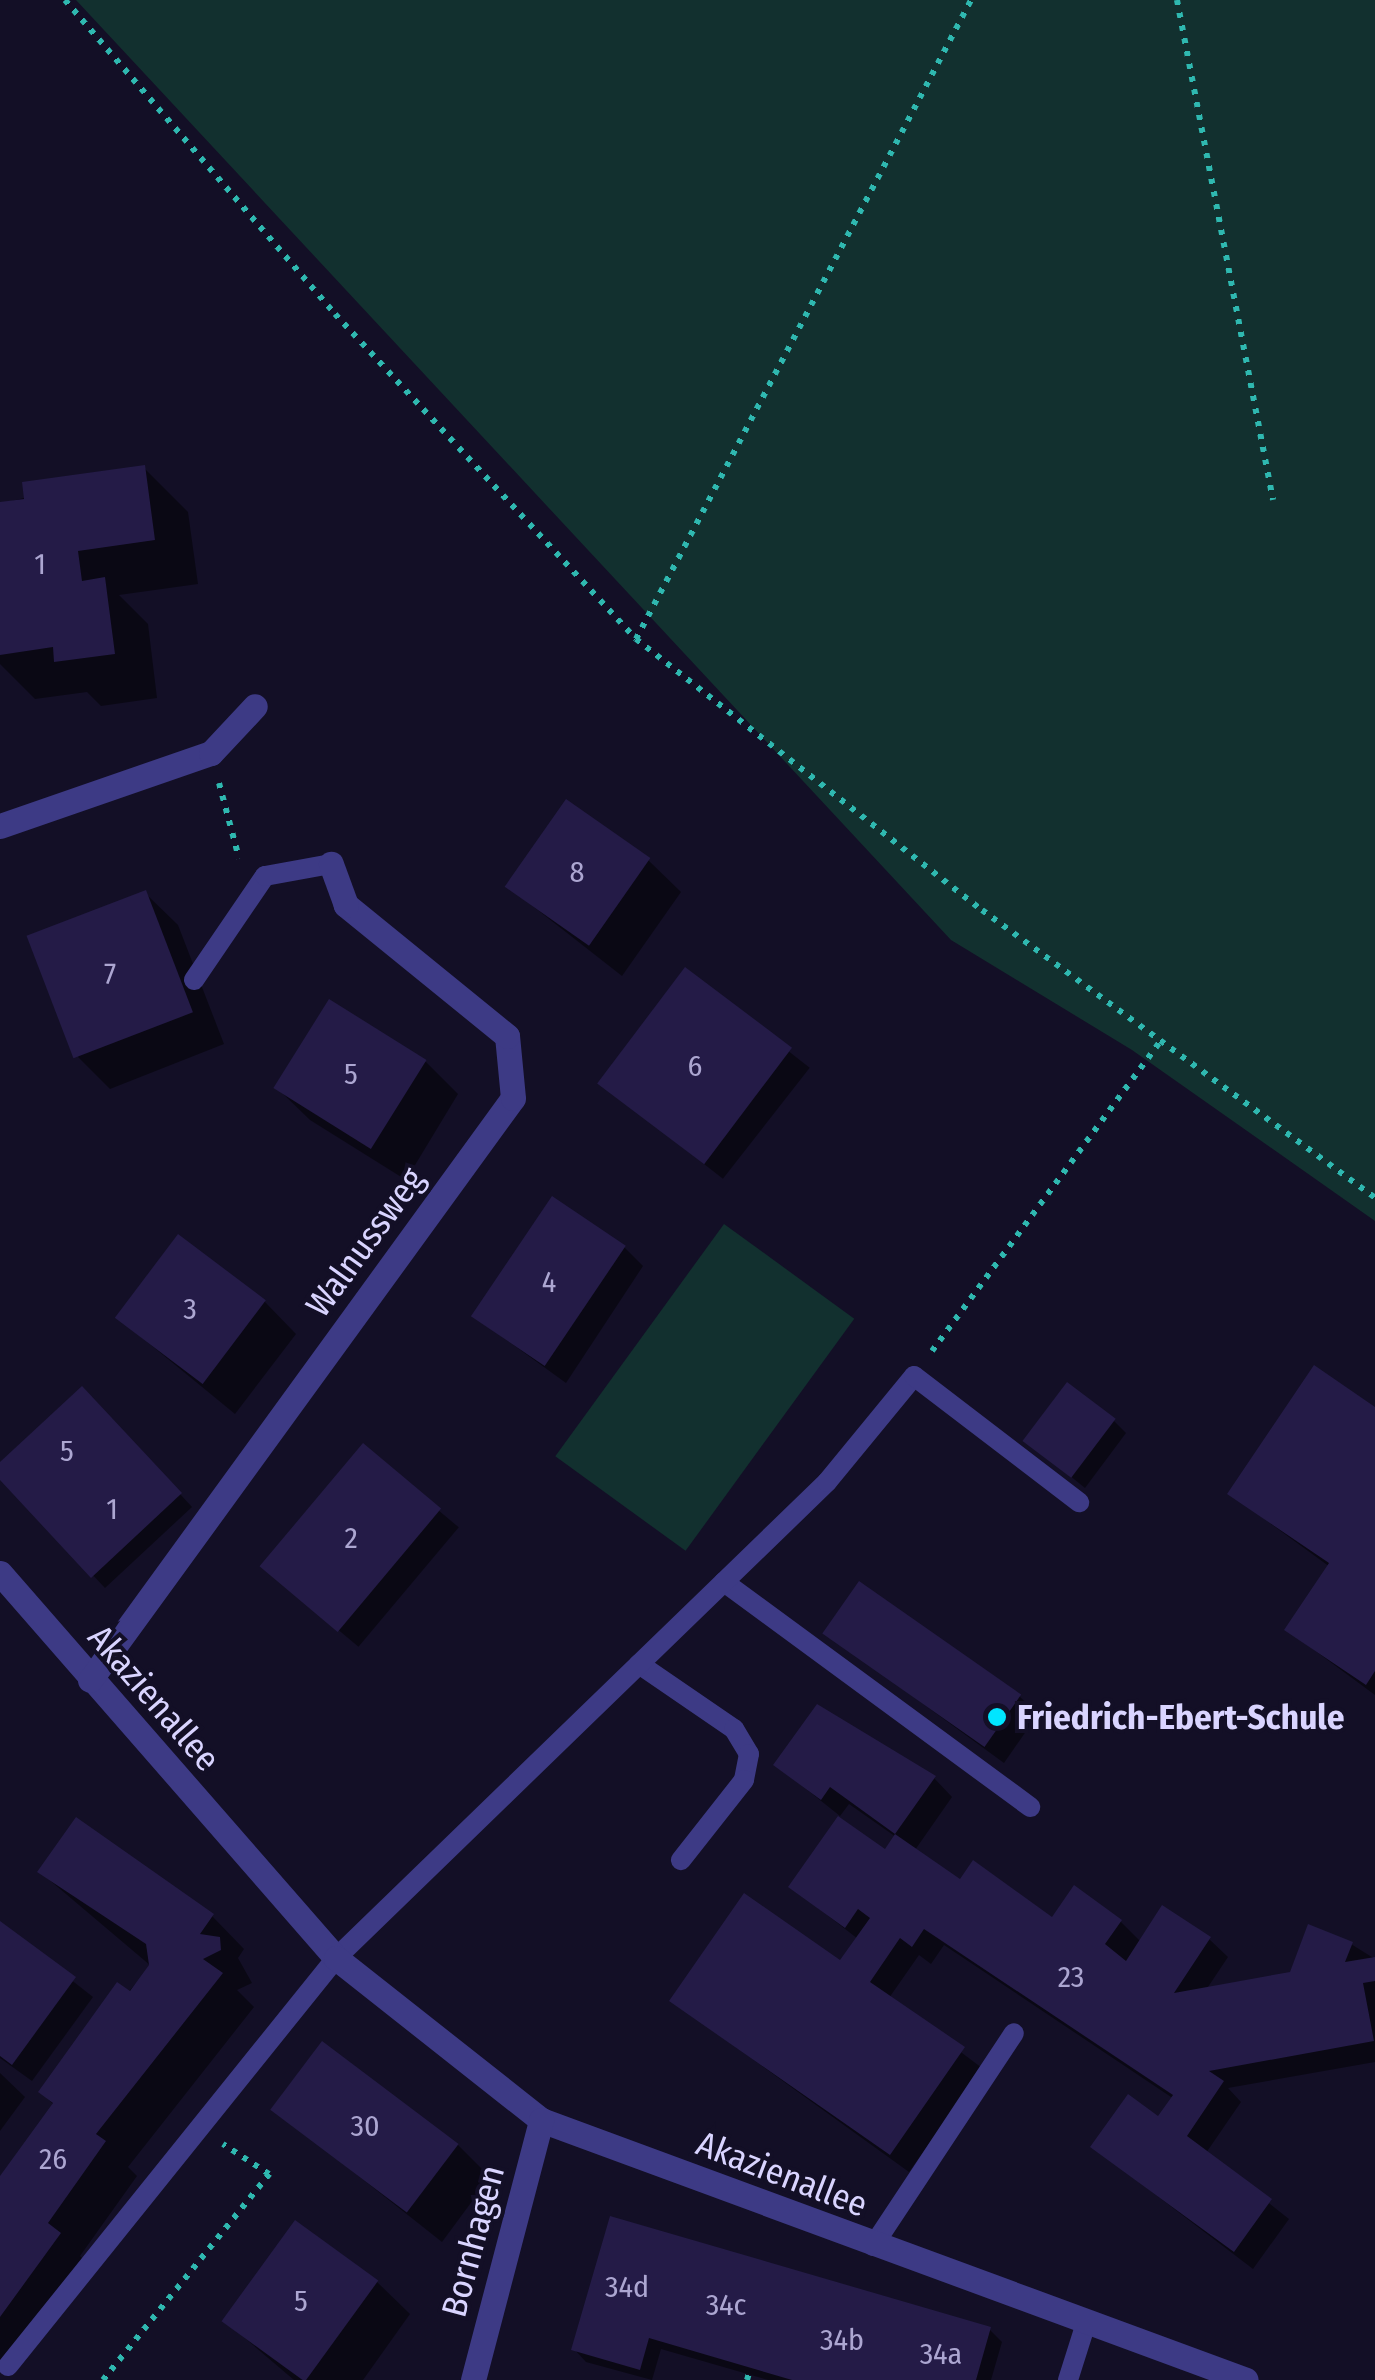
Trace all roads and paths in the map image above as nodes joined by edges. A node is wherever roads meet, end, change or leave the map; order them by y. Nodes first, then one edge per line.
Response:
1 (65, 0) edge
2 (971, 0) edge
3 (1178, 0) edge
4 (1272, 500) dead end
5 (636, 639) junction
6 (255, 706) dead end
7 (0, 826) edge
8 (331, 864) joint
9 (194, 980) dead end
10 (1163, 1038) junction
11 (1375, 1198) edge
12 (914, 1376) junction
13 (1079, 1502) dead end
14 (0, 1572) edge
15 (724, 1582) junction
16 (638, 1664) junction
17 (90, 1680) junction
18 (1030, 1807) dead end
19 (681, 1860) dead end
20 (336, 1958) junction
21 (1014, 2033) dead end
22 (541, 2120) junction
23 (197, 2127) junction
24 (873, 2246) junction
25 (1085, 2326) junction
26 (8, 2366) dead end
27 (103, 2380) edge
28 (473, 2380) edge
29 (1068, 2380) edge
30 (1246, 2380) edge

1 - 5 path
2 - 5 path
3 - 4 path
5 - 10 path
6 - 7 street
8 - 9 lane
8 - 17 street, Walnussweg
10 - 11 path
10 - 12 path
12 - 13 lane
12 - 15 lane
14 - 17 street, Akazienallee
15 - 16 lane
15 - 18 lane
16 - 19 lane
16 - 20 lane
17 - 20 street, Akazienallee
20 - 22 street, Akazienallee
20 - 23 lane
21 - 24 lane
22 - 24 street, Akazienallee
22 - 28 street, Bornhagen
23 - 26 lane
23 - 27 path
24 - 25 street, Akazienallee
25 - 29 lane
25 - 30 street, Akazienallee

